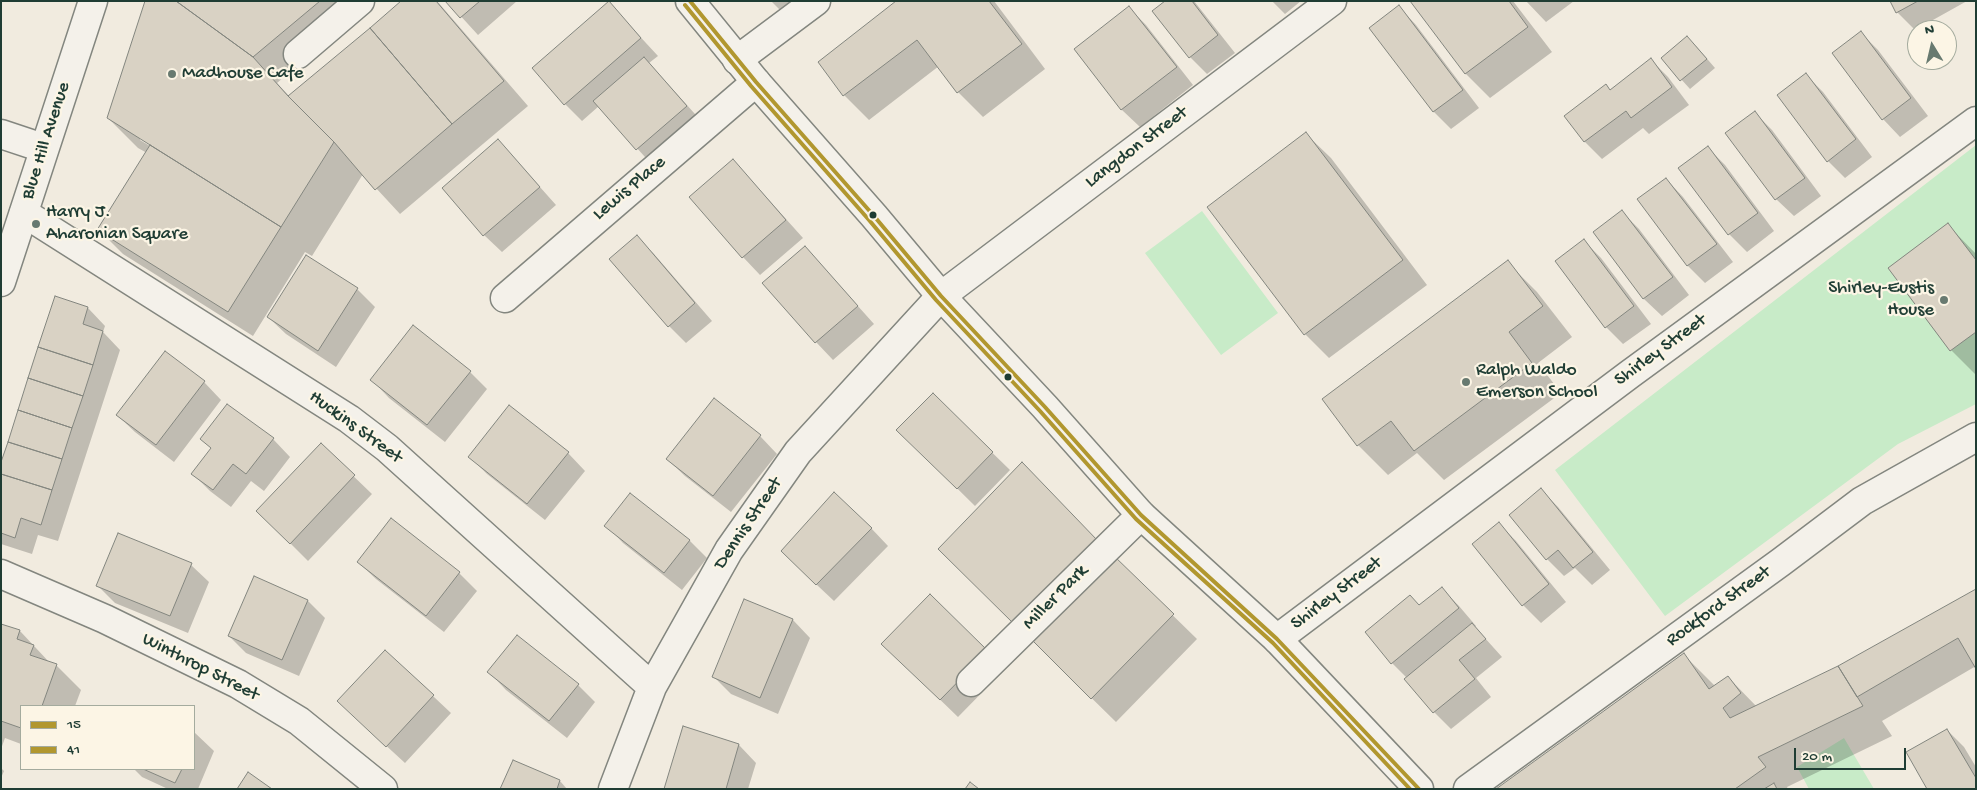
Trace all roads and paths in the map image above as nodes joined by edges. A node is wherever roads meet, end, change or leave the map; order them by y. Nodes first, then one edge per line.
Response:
1 (93, 1) edge
2 (360, 1) edge
3 (690, 1) edge
4 (816, 1) edge
5 (1332, 1) edge
6 (298, 54) dead end
7 (737, 60) junction
8 (756, 82) junction
9 (1976, 121) edge
10 (1, 134) edge
11 (44, 148) junction
12 (24, 213) junction
13 (1, 282) edge
14 (941, 296) junction
15 (505, 298) dead end
16 (1976, 437) edge
17 (1140, 515) junction
18 (1, 574) edge
19 (1278, 639) junction
20 (972, 682) dead end
21 (652, 687) junction
22 (383, 789) edge
23 (613, 789) edge
24 (1420, 789) edge
25 (1468, 789) edge

1 - 11 street, Blue Hill Avenue
2 - 6 street
3 - 7 street
4 - 7 street
5 - 14 street, Langdon Street
7 - 8 street
8 - 14 street
8 - 15 street, Lewis Place
9 - 19 street, Shirley Street
10 - 11 street
11 - 12 street, Blue Hill Avenue
12 - 13 street, Blue Hill Avenue
12 - 21 street, Huckins Street
14 - 17 street
14 - 21 street, Dennis Street
16 - 25 street, Rockford Street
17 - 19 street
17 - 20 street, Miller Park
18 - 22 street, Winthrop Street
19 - 24 street
21 - 23 street, Dennis Street

